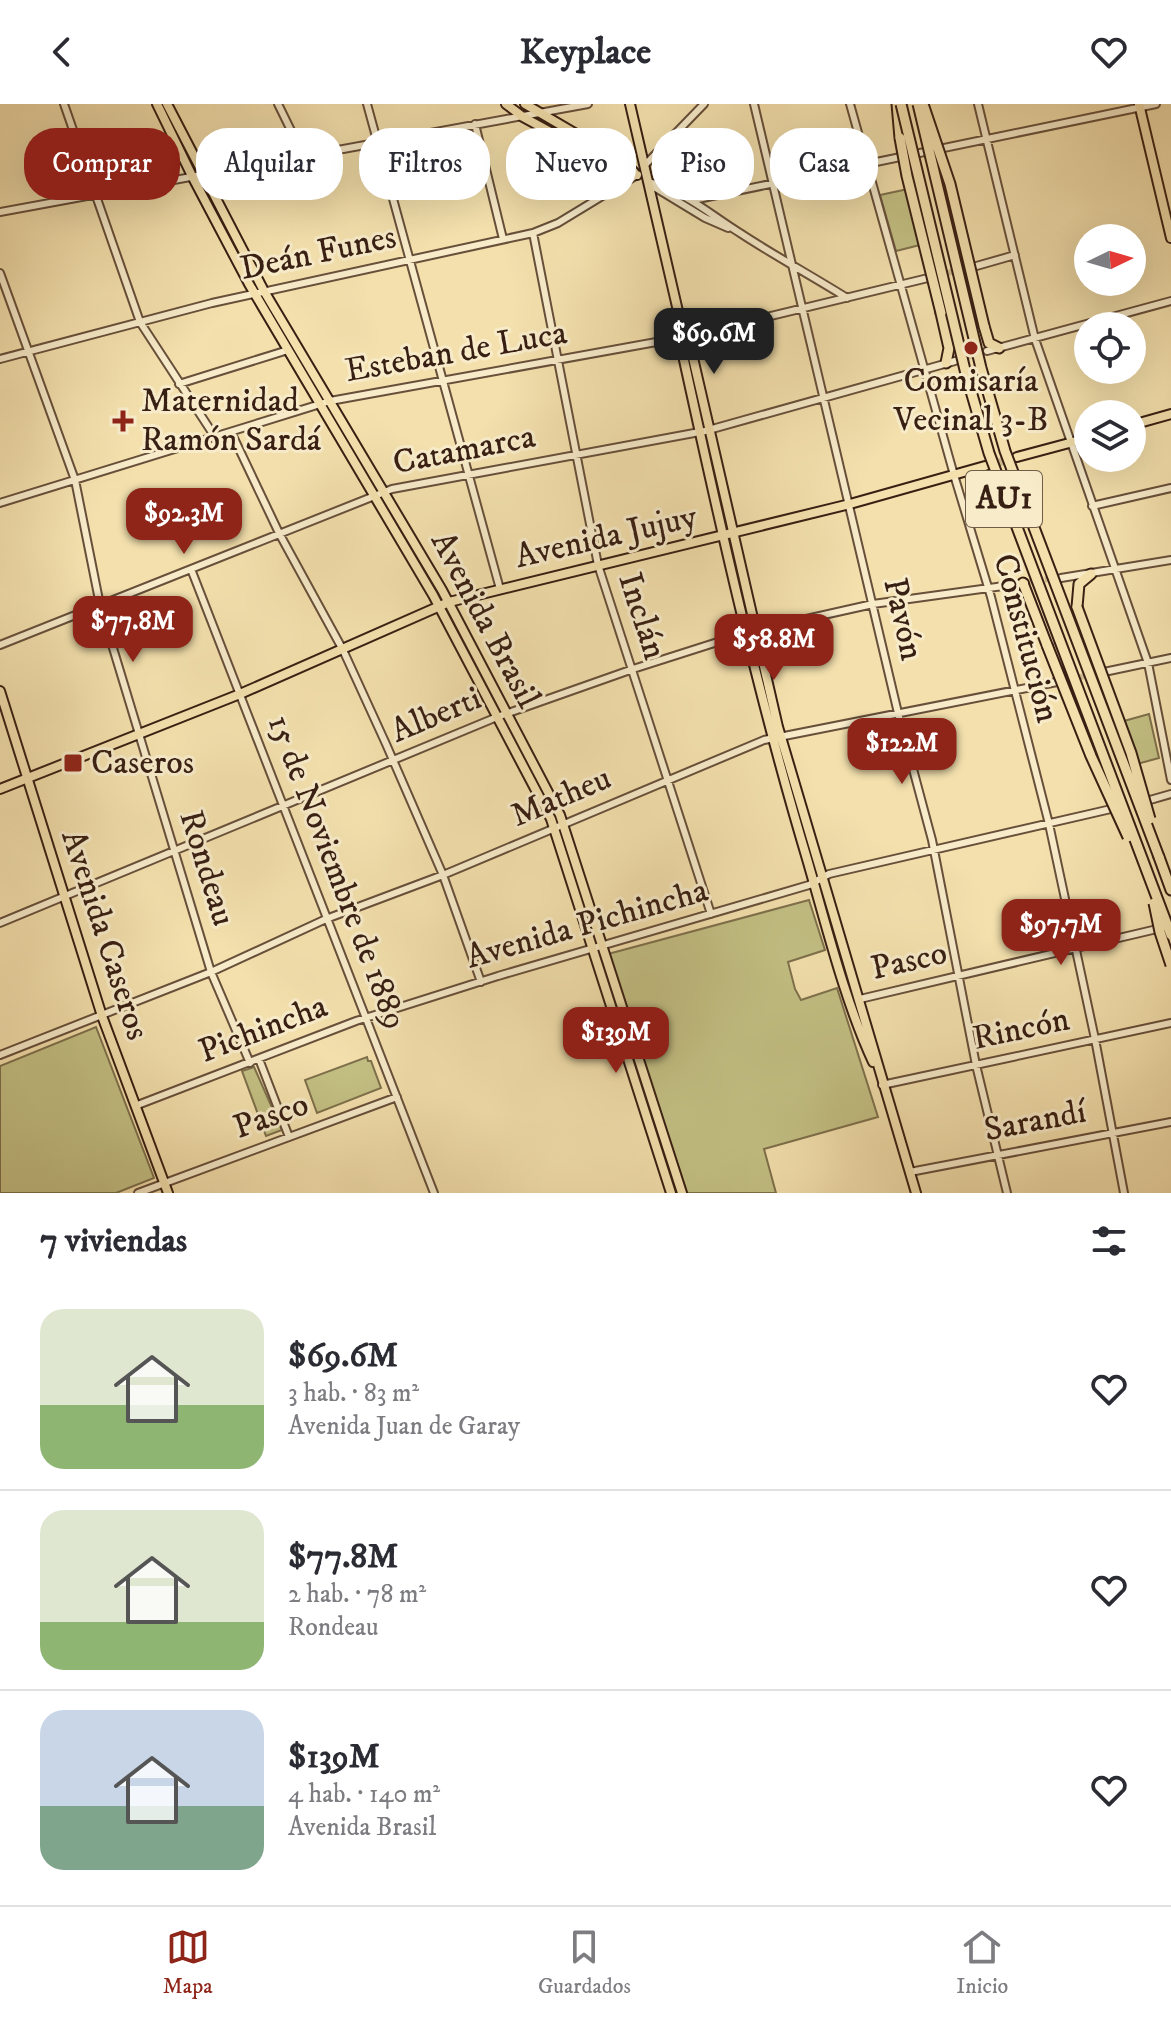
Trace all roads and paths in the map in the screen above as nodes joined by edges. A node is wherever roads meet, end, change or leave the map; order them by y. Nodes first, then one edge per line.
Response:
1 (64, 104) edge
2 (157, 104) edge
3 (167, 104) edge
4 (278, 104) edge
5 (367, 104) edge
6 (506, 104) edge
7 (525, 104) edge
8 (588, 104) edge
9 (630, 104) edge
10 (704, 104) edge
11 (754, 104) edge
12 (850, 104) edge
13 (899, 104) edge
14 (920, 104) edge
15 (978, 104) edge
16 (1156, 104) edge
17 (1139, 106) edge
18 (541, 114) junction
19 (523, 117) junction
20 (475, 124) junction
21 (72, 128) edge
22 (290, 128) edge
23 (373, 128) edge
24 (452, 128) edge
25 (857, 128) edge
26 (986, 140) junction
27 (196, 162) edge
28 (878, 162) edge
29 (644, 166) junction
30 (196, 175) edge
31 (637, 175) junction
32 (192, 176) junction
33 (180, 178) edge
34 (770, 178) edge
35 (648, 182) junction
36 (652, 183) edge
37 (60, 200) edge
38 (97, 200) edge
39 (215, 200) edge
40 (393, 200) edge
41 (693, 200) edge
42 (775, 200) edge
43 (877, 200) edge
44 (0, 212) edge
45 (737, 232) junction
46 (533, 233) junction
47 (1171, 238) edge
48 (503, 239) junction
49 (1015, 255) junction
50 (409, 259) junction
51 (790, 264) junction
52 (973, 267) tunnel mouth
53 (0, 273) edge
54 (928, 278) tunnel mouth
55 (900, 285) junction
56 (260, 292) junction
57 (847, 298) junction
58 (1171, 301) edge
59 (802, 309) junction
60 (140, 322) junction
61 (684, 337) junction
62 (1035, 339) junction
63 (999, 348) junction
64 (288, 350) junction
65 (29, 351) junction
66 (987, 351) tunnel mouth
67 (0, 359) edge
68 (558, 360) junction
69 (951, 362) joint
70 (924, 370) junction
71 (443, 381) junction
72 (179, 384) junction
73 (824, 398) junction
74 (326, 403) junction
75 (1171, 414) edge
76 (1146, 421) edge
77 (710, 429) junction
78 (231, 432) junction
79 (699, 432) junction
80 (215, 437) junction
81 (1074, 442) edge
82 (1071, 443) junction
83 (576, 454) junction
84 (1017, 457) tunnel mouth
85 (985, 466) tunnel mouth
86 (468, 474) junction
87 (954, 475) junction
88 (75, 480) junction
89 (1171, 488) edge
90 (380, 494) junction
91 (0, 503) edge
92 (850, 504) junction
93 (1092, 506) junction
94 (279, 533) junction
95 (734, 533) junction
96 (724, 535) junction
97 (1171, 560) edge
98 (598, 565) junction
99 (191, 569) junction
100 (1116, 570) junction
101 (1091, 574) junction
102 (1061, 578) tunnel mouth
103 (1025, 582) joint
104 (987, 587) junction
105 (500, 589) junction
106 (449, 602) junction
107 (873, 604) junction
108 (100, 605) junction
109 (439, 606) junction
110 (757, 630) junction
111 (746, 633) junction
112 (0, 645) edge
113 (343, 650) junction
114 (1171, 658) edge
115 (1148, 663) junction
116 (633, 669) junction
117 (1104, 672) tunnel mouth
118 (1057, 682) tunnel mouth
119 (1015, 690) junction
120 (0, 691) edge
121 (240, 694) junction
122 (507, 713) junction
123 (898, 713) junction
124 (497, 717) junction
125 (139, 736) junction
126 (776, 737) junction
127 (393, 761) junction
128 (28, 778) junction
129 (668, 779) junction
130 (1171, 780) edge
131 (0, 789) edge
132 (1171, 794) edge
133 (1150, 800) dead end
134 (283, 806) junction
135 (1111, 809) dead end
136 (1049, 824) junction
137 (559, 826) junction
138 (175, 852) junction
139 (934, 852) junction
140 (1159, 857) junction
141 (1144, 864) junction
142 (443, 875) junction
143 (823, 877) junction
144 (1168, 879) edge
145 (1150, 880) junction
146 (814, 883) junction
147 (1171, 890) edge
148 (65, 896) junction
149 (711, 914) junction
150 (326, 919) junction
151 (0, 923) edge
152 (1157, 929) dead end
153 (1171, 935) edge
154 (602, 945) junction
155 (591, 948) junction
156 (1076, 948) junction
157 (1171, 965) edge
158 (211, 972) junction
159 (959, 976) junction
160 (481, 982) junction
161 (860, 999) junction
162 (102, 1016) junction
163 (365, 1019) junction
164 (1171, 1023) edge
165 (1095, 1039) junction
166 (0, 1055) edge
167 (259, 1059) junction
168 (250, 1063) junction
169 (976, 1065) junction
170 (878, 1072) junction
171 (882, 1085) junction
172 (397, 1097) junction
173 (135, 1106) junction
174 (1171, 1122) edge
175 (1113, 1132) junction
176 (289, 1137) junction
177 (997, 1154) junction
178 (910, 1172) junction
179 (164, 1183) junction
180 (138, 1193) edge
181 (168, 1193) edge
182 (434, 1193) edge
183 (671, 1193) edge
184 (682, 1193) edge
185 (916, 1193) edge
186 (1007, 1193) edge
187 (1124, 1193) edge

1 - 21 street
2 - 32 main road, Avenida Brasil
3 - 27 main road, Avenida Brasil
4 - 22 street
5 - 23 street
6 - 19 main road
7 - 18 main road
8 - 18 street
9 - 29 main road
10 - 29 street
11 - 34 street, Pavón
12 - 25 street, Constitución
13 - 69 highway, bridge
13 - 141 highway, AU1, bridge
14 - 63 highway, bridge
14 - 140 highway, AU1, bridge
15 - 26 street
16 - 17 street
17 - 26 street
17 - 47 main road
18 - 19 street
18 - 31 main road
19 - 20 street
19 - 31 main road
20 - 24 street
20 - 48 street
26 - 28 street
26 - 49 street
29 - 35 main road
30 - 32 street
31 - 35 main road
31 - 46 street, Deán Funes
32 - 33 street
32 - 56 main road, Avenida Brasil
35 - 36 street
35 - 45 street
35 - 61 main road
37 - 44 street
38 - 60 street
39 - 56 main road, Avenida Brasil
40 - 50 street
41 - 45 street
42 - 51 street, Pavón
43 - 55 street, Constitución
45 - 51 street
46 - 48 street, Deán Funes
46 - 68 street, Inclán
48 - 50 street, Deán Funes
49 - 52 street
49 - 62 street
50 - 56 street, Deán Funes
50 - 71 street
51 - 57 street
51 - 59 street, Pavón
53 - 65 street, Rondeau
54 - 55 street, Esteban de Luca
55 - 57 street, Esteban de Luca
55 - 70 street, Constitución
56 - 60 street, Deán Funes
56 - 64 main road, Avenida Brasil
56 - 74 main road, Avenida Brasil
57 - 59 street, Esteban de Luca
58 - 62 street
59 - 61 street, Esteban de Luca
59 - 73 street, Pavón
60 - 65 street, Deán Funes
60 - 72 street
61 - 68 street, Esteban de Luca
61 - 77 main road
61 - 79 main road
62 - 63 street
62 - 82 street
63 - 66 street
64 - 72 street
64 - 74 main road, Avenida Brasil
65 - 67 street, Deán Funes
65 - 88 street, Rondeau
68 - 71 street, Esteban de Luca
68 - 83 street, Inclán
69 - 70 street, Catamarca
70 - 73 street, Catamarca
70 - 87 street, Constitución
71 - 74 street, Esteban de Luca
71 - 86 street
72 - 80 street
73 - 77 street, Catamarca
73 - 92 street, Pavón
74 - 78 street, Esteban de Luca
74 - 90 main road, Avenida Brasil
75 - 76 main road
77 - 79 street, Catamarca
77 - 95 main road
78 - 80 street, Esteban de Luca
78 - 94 street
79 - 83 street, Catamarca
79 - 96 main road
80 - 88 street, Esteban de Luca
81 - 82 main road
82 - 84 main road
82 - 93 street
83 - 86 street, Catamarca
83 - 98 street, Inclán
85 - 87 main road, Avenida Jujuy
86 - 90 street, Catamarca
86 - 105 street
87 - 92 main road, Avenida Jujuy
87 - 104 street, Constitución
88 - 91 street, Esteban de Luca
88 - 108 street, Rondeau
89 - 93 street
90 - 94 street, Catamarca
90 - 106 main road, Avenida Brasil
90 - 109 main road, Avenida Brasil
92 - 95 main road, Avenida Jujuy
92 - 107 street, Pavón
93 - 100 street
94 - 99 street, Catamarca
94 - 113 street
95 - 96 main road, Avenida Jujuy
95 - 110 main road
96 - 98 main road, Avenida Jujuy
96 - 111 main road
97 - 100 street
98 - 105 main road, Avenida Jujuy
98 - 116 street, Inclán
99 - 108 street, Catamarca
99 - 121 street, 15 de Noviembre de 1889
100 - 101 street
100 - 115 street
101 - 102 street
101 - 140 highway, bridge
103 - 104 street, Alberti
103 - 141 highway, bridge
104 - 107 street, Alberti
104 - 119 street, Constitución
105 - 106 main road, Avenida Jujuy
106 - 109 main road, Avenida Jujuy
106 - 122 main road, Avenida Brasil
107 - 110 street, Alberti
107 - 123 street, Pavón
108 - 112 street, Catamarca
108 - 125 street, Rondeau
109 - 113 main road, Avenida Jujuy
109 - 124 main road, Avenida Brasil
110 - 111 street, Alberti
110 - 126 main road
111 - 116 street, Alberti
111 - 126 main road
113 - 121 main road, Avenida Jujuy
113 - 127 street
114 - 115 street
115 - 117 street
115 - 130 street
116 - 122 street, Alberti
116 - 129 street, Inclán
118 - 119 street, Matheu
119 - 123 street, Matheu
119 - 136 street, Constitución
120 - 128 main road, Avenida Caseros
121 - 125 main road, Avenida Jujuy
121 - 134 street, 15 de Noviembre de 1889
122 - 124 street, Alberti
122 - 137 main road, Avenida Brasil
123 - 126 street, Matheu
123 - 139 street, Pavón
124 - 127 street, Alberti
124 - 137 main road, Avenida Brasil
125 - 128 main road, Avenida Jujuy
125 - 138 street, Rondeau
126 - 129 street, Matheu
126 - 143 main road
126 - 146 main road
127 - 134 street, Alberti
127 - 142 street
128 - 131 main road, Avenida Jujuy
128 - 148 main road, Avenida Caseros
129 - 137 street, Matheu
129 - 149 street, Inclán
132 - 133 street
134 - 138 street, Alberti
134 - 150 street, 15 de Noviembre de 1889
135 - 136 street
136 - 139 street
136 - 156 street, Constitución
137 - 142 street, Matheu
137 - 154 main road, Avenida Brasil
137 - 155 main road, Avenida Brasil
138 - 148 street, Alberti
138 - 158 street, Rondeau
139 - 143 street
139 - 159 street, Pavón
140 - 144 highway, AU1
141 - 145 highway, AU1, bridge
142 - 150 street, Matheu
142 - 160 street
143 - 146 street, Avenida Pichincha
143 - 161 main road
144 - 147 highway, AU1
145 - 153 highway, AU1, bridge
145 - 157 highway, bridge
146 - 149 street, Avenida Pichincha
146 - 170 main road
148 - 151 street, Alberti
148 - 162 main road, Avenida Caseros
149 - 154 street, Avenida Pichincha
150 - 158 street, Matheu
150 - 163 street, 15 de Noviembre de 1889
152 - 156 street, Pasco
154 - 155 street, Avenida Pichincha
154 - 184 main road, Avenida Brasil
155 - 160 street, Avenida Pichincha
155 - 183 main road, Avenida Brasil
156 - 159 street, Pasco
156 - 165 street, Constitución
158 - 162 street, Matheu
158 - 168 street, Rondeau
159 - 161 street, Pasco
159 - 169 street, Pavón
160 - 163 street, Avenida Pichincha
161 - 170 main road
162 - 166 street, Matheu
162 - 173 main road, Avenida Caseros
163 - 167 street, Pichincha
163 - 172 street, 15 de Noviembre de 1889
164 - 165 street, Rincón
165 - 169 street, Rincón
165 - 175 street, Constitución
167 - 168 street, Pichincha
167 - 176 street
168 - 173 street, Pichincha
169 - 171 street, Rincón
169 - 177 street, Pavón
170 - 171 main road
171 - 178 main road
172 - 176 street, Pasco
172 - 182 street, 15 de Noviembre de 1889
173 - 179 main road, Avenida Caseros
174 - 175 street, Sarandí
175 - 177 street, Sarandí
175 - 187 street, Constitución
176 - 179 street, Pasco
177 - 178 street, Sarandí
177 - 186 street, Pavón
178 - 185 main road
179 - 180 street, Pasco
179 - 181 main road, Avenida Caseros

